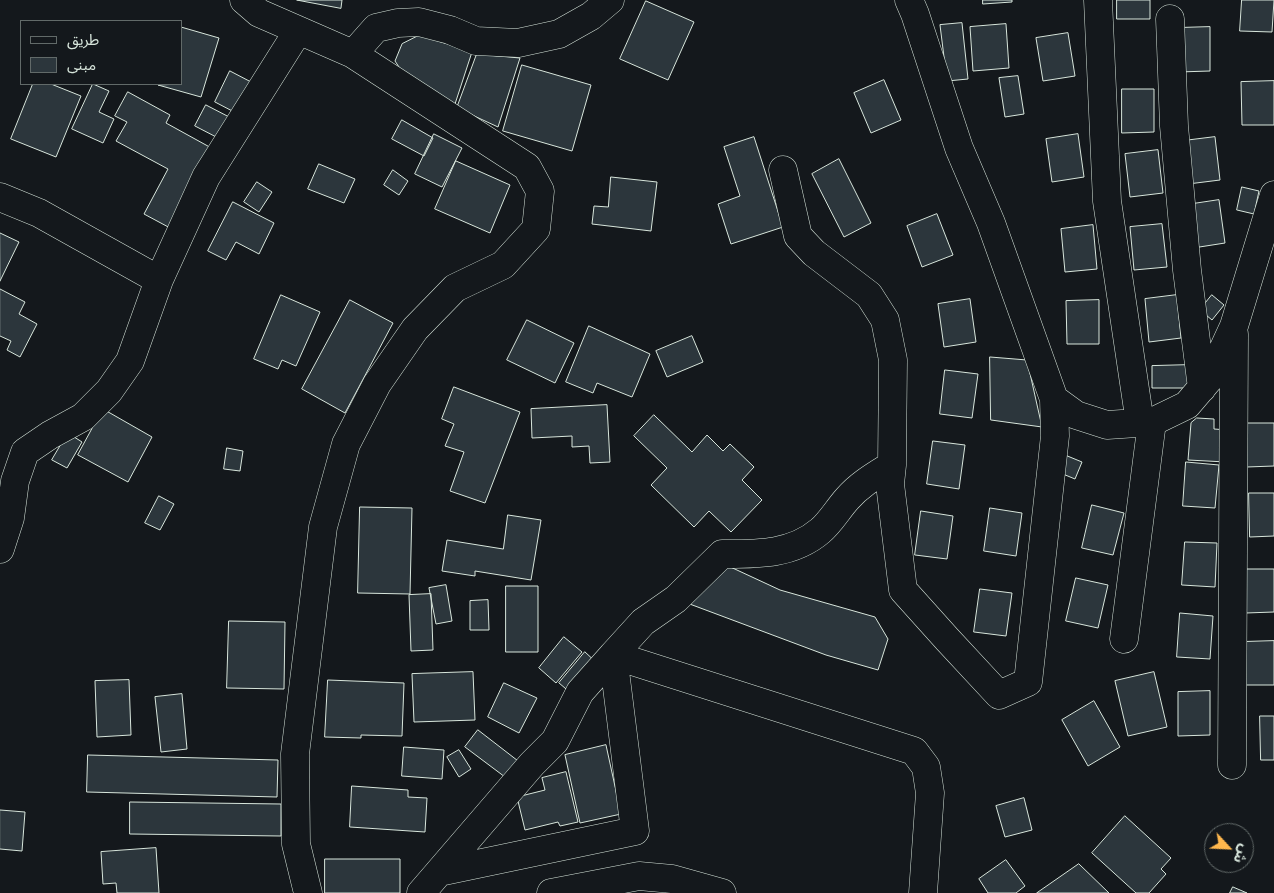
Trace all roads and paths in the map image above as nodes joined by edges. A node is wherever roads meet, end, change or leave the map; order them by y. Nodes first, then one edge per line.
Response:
1 (244, 0) edge
2 (610, 0) edge
3 (909, 0) edge
4 (1098, 0) edge
5 (1170, 19) dead end
6 (298, 31) junction
7 (353, 54) junction
8 (783, 170) dead end
9 (1274, 195) edge
10 (0, 197) edge
11 (159, 280) junction
12 (1234, 326) junction
13 (1202, 388) junction
14 (1054, 399) junction
15 (1146, 423) junction
16 (892, 464) junction
17 (0, 549) edge
18 (1124, 639) dead end
19 (613, 655) junction
20 (1232, 765) dead end
21 (439, 872) junction
22 (308, 893) edge
23 (421, 893) edge
24 (551, 893) edge
25 (722, 893) edge
26 (923, 893) edge

1 - 6 street
2 - 7 street
3 - 14 street
4 - 15 street
5 - 13 street
6 - 7 street
6 - 11 street
7 - 22 street
8 - 16 street
9 - 12 street
10 - 11 street
11 - 17 street
12 - 13 street
12 - 20 street
13 - 15 street
14 - 15 street
14 - 16 street
15 - 18 street
16 - 19 street
19 - 21 street
19 - 21 street
19 - 26 street
21 - 23 street
24 - 25 street

